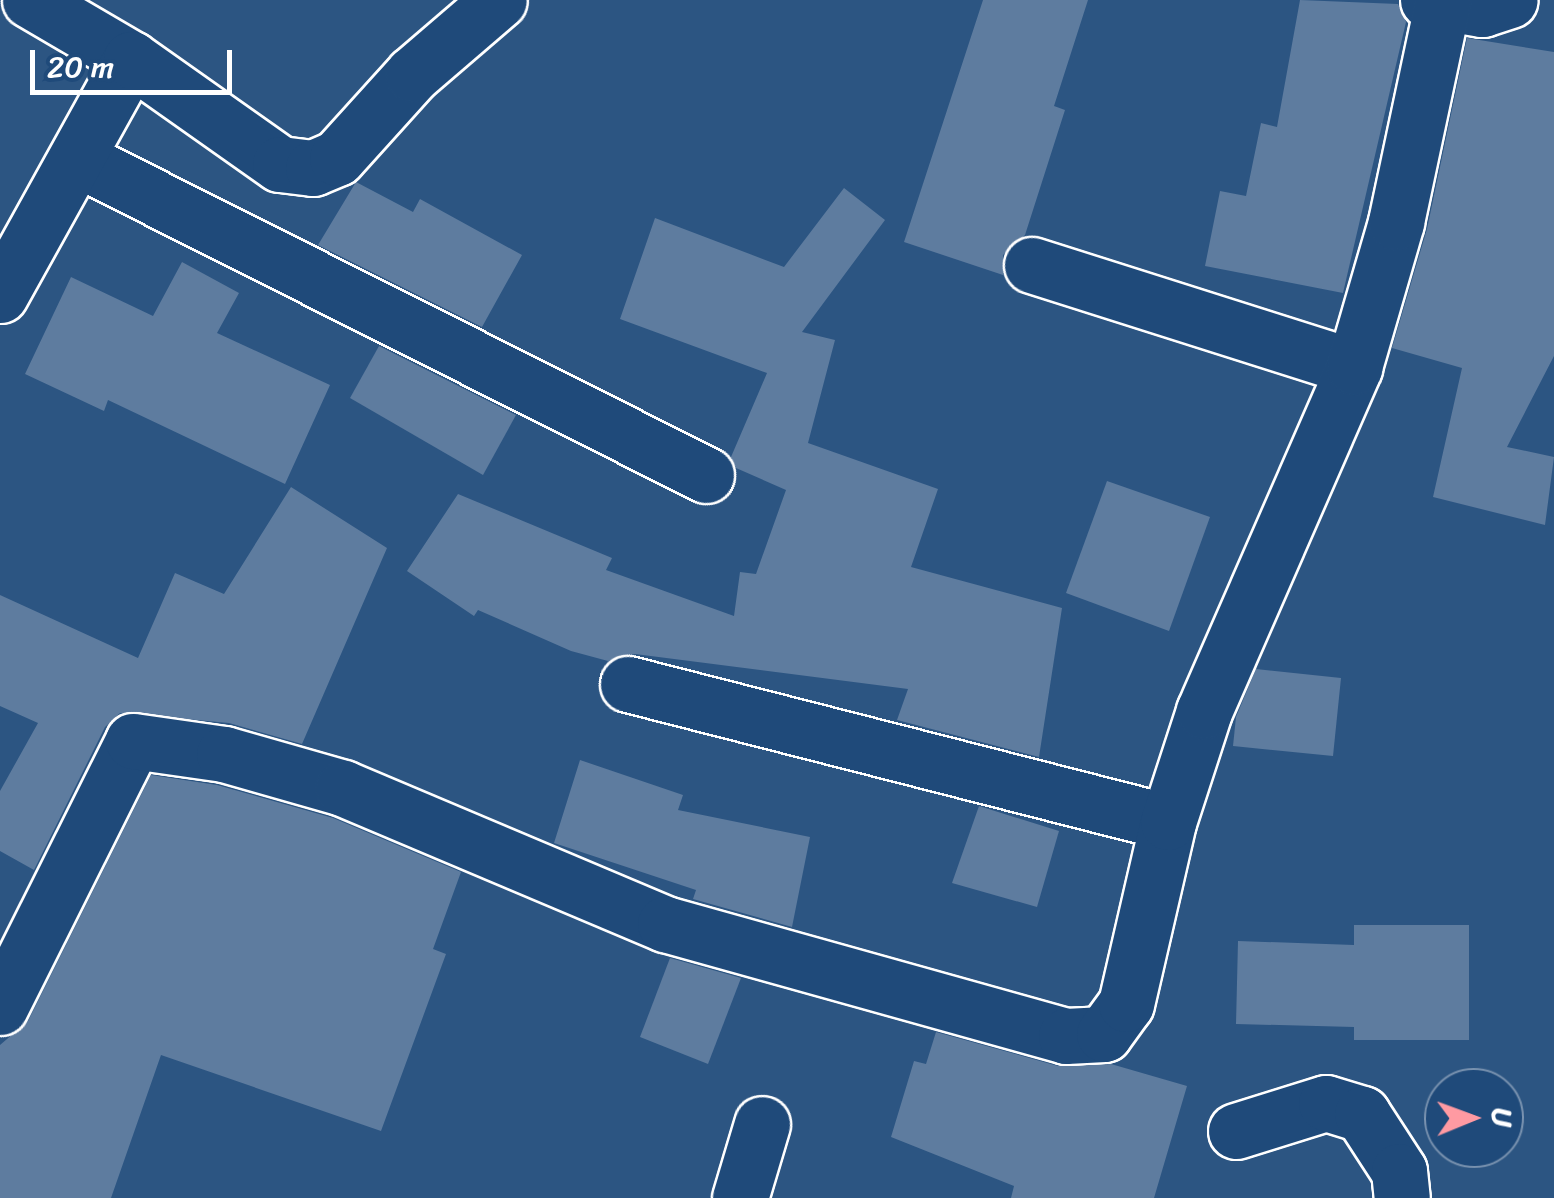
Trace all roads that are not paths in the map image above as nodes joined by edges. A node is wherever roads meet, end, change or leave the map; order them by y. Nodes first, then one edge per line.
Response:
1 (30, 0) edge
2 (500, 0) edge
3 (1510, 0) edge
4 (1435, 3) edge
5 (131, 59) junction
6 (78, 159) junction
7 (1032, 265) dead end
8 (0, 295) edge
9 (1354, 367) junction
10 (706, 476) dead end
11 (628, 684) dead end
12 (1168, 822) junction
13 (0, 1008) edge
14 (762, 1124) dead end
15 (1236, 1130) dead end
16 (740, 1198) edge
17 (1402, 1198) edge

1 - 5 street
2 - 5 street
3 - 4 street
4 - 9 street
5 - 6 street
6 - 8 street
6 - 10 street
7 - 9 street
9 - 12 street
11 - 12 street
12 - 13 street
14 - 16 street
15 - 17 street

